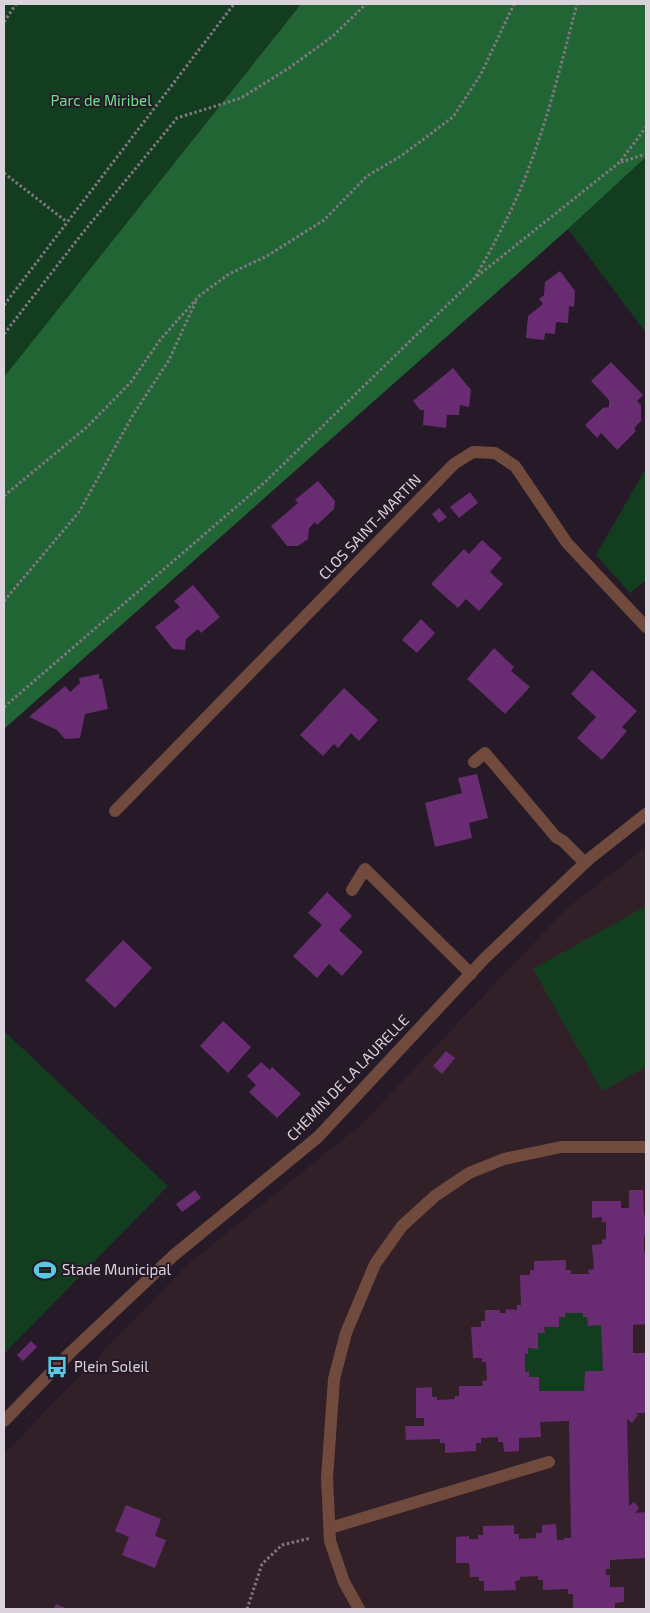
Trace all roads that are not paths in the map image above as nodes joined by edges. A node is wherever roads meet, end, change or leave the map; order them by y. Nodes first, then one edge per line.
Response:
1 (646, 628) edge
2 (474, 762) dead end
3 (115, 811) dead end
4 (646, 814) edge
5 (585, 862) junction
6 (352, 890) dead end
7 (471, 974) junction
8 (646, 1147) edge
9 (4, 1421) edge
10 (549, 1462) dead end
11 (330, 1528) junction
12 (359, 1609) edge

1 - 3 street, CLOS SAINT-MARTIN
2 - 5 street
4 - 5 street, CHEMIN DE LA LAURELLE
5 - 7 street, CHEMIN DE LA LAURELLE
6 - 7 street
7 - 9 street, CHEMIN DE LA LAURELLE
8 - 11 street
10 - 11 street
11 - 12 street

